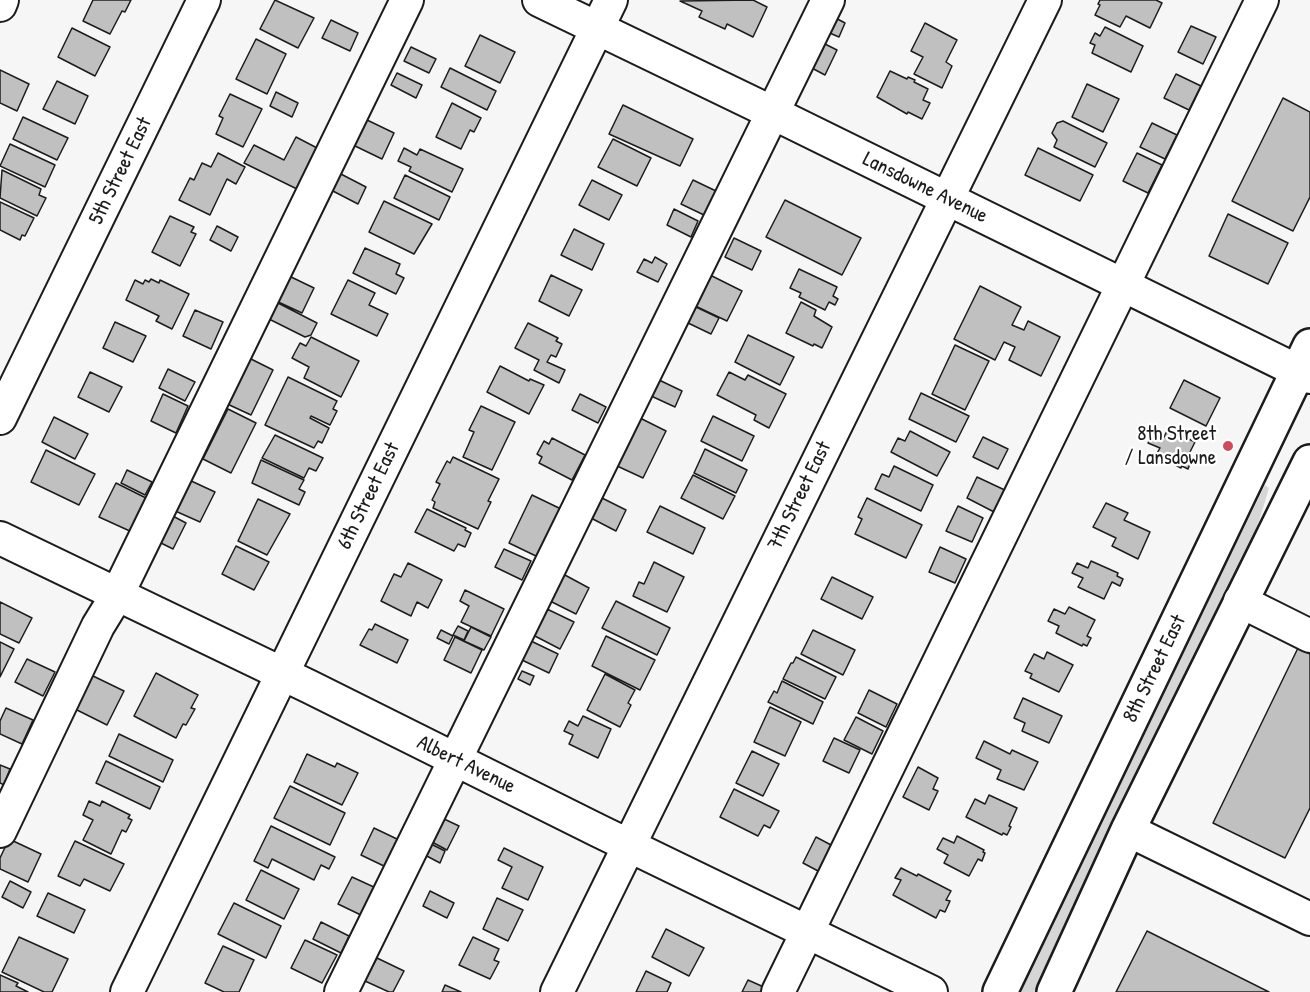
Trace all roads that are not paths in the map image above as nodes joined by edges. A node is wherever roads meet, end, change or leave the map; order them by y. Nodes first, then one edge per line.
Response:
1 (2, 0) edge
2 (204, 0) edge
3 (407, 0) edge
4 (539, 0) edge
5 (611, 0) edge
6 (828, 0) edge
7 (1045, 0) edge
8 (1262, 0) edge
9 (0, 5) edge
10 (597, 28) junction
11 (773, 113) junction
12 (948, 199) junction
13 (1123, 285) junction
14 (1306, 365) edge
15 (0, 418) edge
16 (1310, 462) edge
17 (0, 538) edge
18 (117, 595) junction
19 (1240, 602) junction
20 (1310, 636) edge
21 (282, 674) junction
22 (454, 760) junction
23 (1128, 830) junction
24 (0, 831) edge
25 (628, 845) junction
26 (1310, 919) edge
27 (807, 932) junction
28 (127, 992) edge
29 (341, 992) edge
30 (557, 992) edge
31 (778, 992) edge
32 (931, 992) edge
33 (1000, 992) edge
34 (1054, 992) edge

1 - 9 street
2 - 15 street, 5th Street East
3 - 18 street
4 - 10 street, Lansdowne Avenue
5 - 10 street, 6th Street East
6 - 11 street
7 - 12 street, 7th Street East
8 - 13 street
10 - 11 street, Lansdowne Avenue
10 - 21 street, 6th Street East
11 - 12 street, Lansdowne Avenue
11 - 22 street
12 - 13 street, Lansdowne Avenue
12 - 25 street, 7th Street East
13 - 14 street, Lansdowne Avenue
13 - 27 street
14 - 33 main road, 8th Street East
16 - 19 main road
17 - 18 street, Albert Avenue
18 - 21 street, Albert Avenue
18 - 24 street
19 - 20 street
19 - 23 main road
21 - 22 street, Albert Avenue
21 - 28 street, 6th Street East
22 - 25 street, Albert Avenue
22 - 29 street
23 - 26 street
23 - 34 main road
25 - 27 street, Albert Avenue
25 - 30 street, 7th Street East
27 - 31 street
27 - 32 street, Albert Avenue

